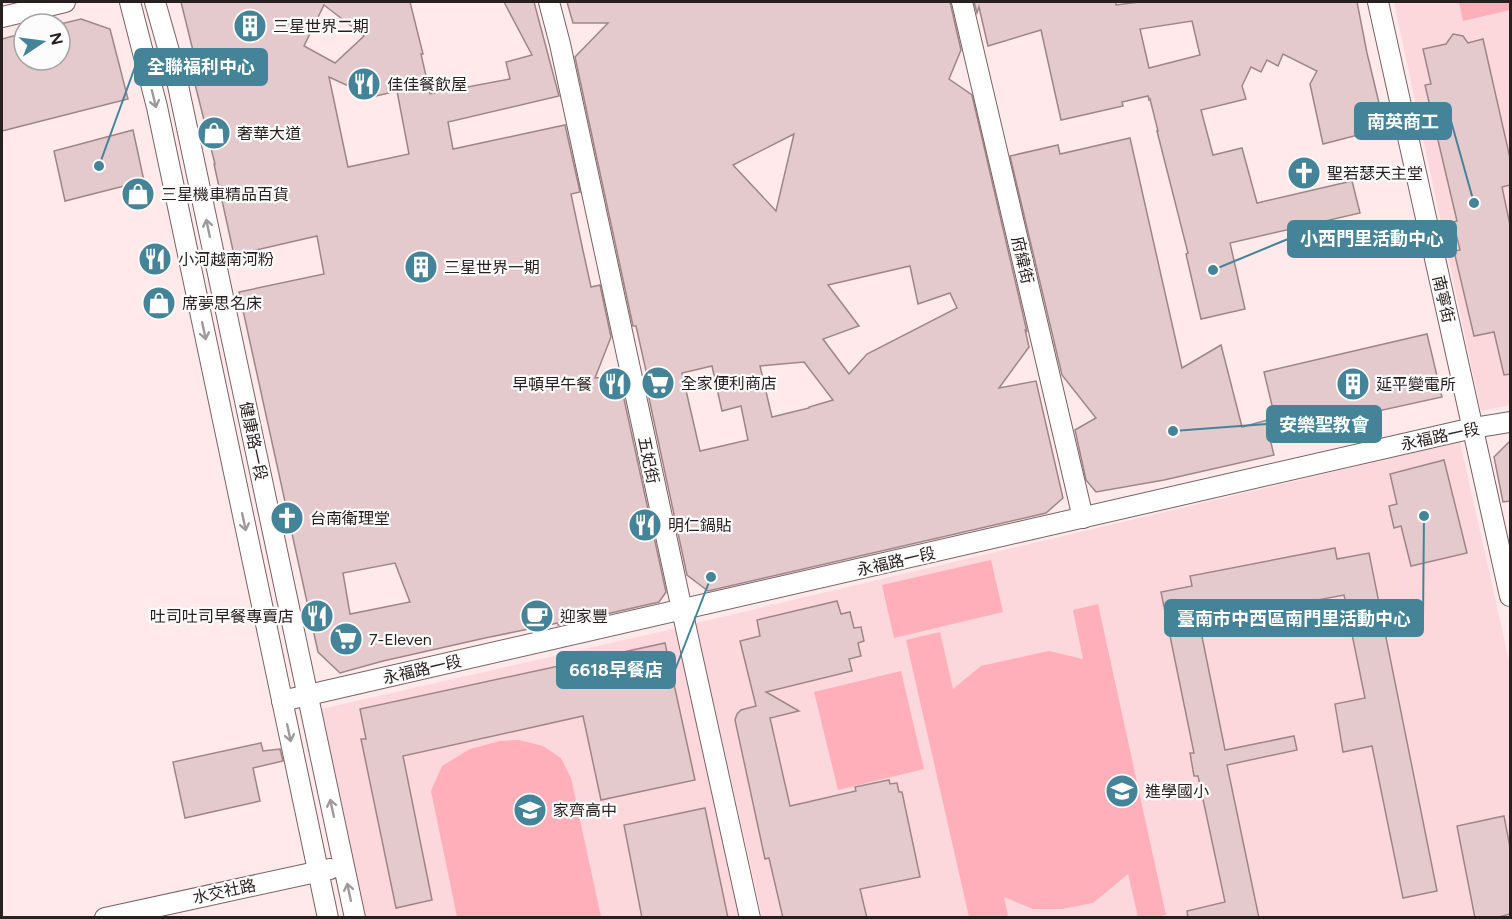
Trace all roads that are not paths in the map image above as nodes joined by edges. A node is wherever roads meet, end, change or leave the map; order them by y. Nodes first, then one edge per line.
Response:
1 (65, 2) edge
2 (130, 2) edge
3 (155, 2) edge
4 (549, 2) edge
5 (962, 2) edge
6 (1378, 2) edge
7 (2, 18) edge
8 (1510, 422) edge
9 (1473, 428) junction
10 (1083, 518) junction
11 (1510, 596) edge
12 (682, 610) junction
13 (308, 696) junction
14 (282, 702) junction
15 (344, 866) junction
16 (318, 871) junction
17 (105, 918) edge
18 (328, 918) edge
19 (355, 918) edge
20 (750, 918) edge

1 - 7 street
2 -> 14 street, 健康路一段
13 -> 3 street, 健康路一段
4 - 12 street, 五妃街
5 - 10 street, 府緯街
6 - 9 street, 南寧街
8 - 9 street, 永福路一段
9 - 10 street, 永福路一段
9 - 11 street, 南寧街
10 - 12 street, 永福路一段
12 - 13 street, 永福路一段
12 - 20 street, 五妃街
13 - 14 street, 永福路一段
15 -> 13 street, 健康路一段
14 -> 16 street, 健康路一段
15 - 16 street, 水交社路
19 -> 15 street, 健康路一段
16 - 17 street, 水交社路
16 - 18 street, 健康路一段

